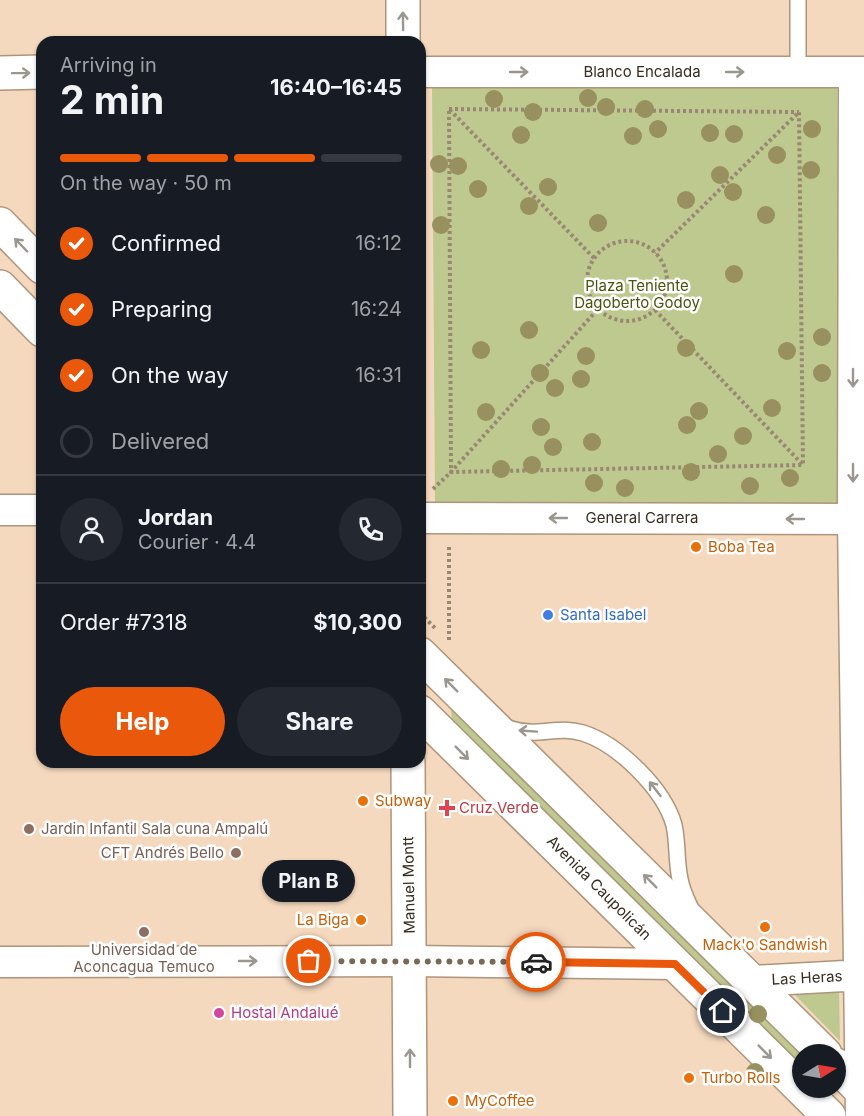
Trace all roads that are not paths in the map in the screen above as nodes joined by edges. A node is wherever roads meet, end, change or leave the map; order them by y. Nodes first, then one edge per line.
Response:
1 (403, 0) edge
2 (798, 0) edge
3 (404, 36) edge
4 (36, 72) edge
5 (426, 72) edge
6 (798, 72) junction
7 (859, 72) edge
8 (0, 73) edge
9 (0, 224) edge
10 (36, 261) edge
11 (0, 287) edge
12 (36, 324) edge
13 (0, 510) edge
14 (36, 510) edge
15 (426, 518) edge
16 (859, 519) edge
17 (426, 660) edge
18 (426, 718) edge
19 (487, 720) junction
20 (408, 768) edge
21 (861, 827) edge
22 (861, 896) edge
23 (708, 938) junction
24 (410, 961) junction
25 (0, 962) edge
26 (675, 964) junction
27 (862, 975) edge
28 (751, 981) junction
29 (862, 1031) edge
30 (815, 1044) edge
31 (846, 1078) edge
32 (862, 1099) edge
33 (410, 1116) edge
34 (829, 1116) edge

3 -> 1 main road
2 - 6 lane
8 -> 4 main road
5 -> 6 street, Blanco Encalada
6 - 7 street, Blanco Encalada
7 -> 16 street
10 -> 9 main road
11 - 12 main road
13 - 14 street
16 -> 15 street, General Carrera
16 - 21 street
19 -> 17 main road
18 -> 26 main road, Avenida Caupolicán
23 -> 19 main road
23 -> 19 lane
20 - 24 main road, Manuel Montt
21 - 22 street
22 - 27 street
23 - 28 main road
25 -> 24 street
24 - 26 street
33 -> 24 main road, Manuel Montt
26 -> 34 main road, Avenida Caupolicán
27 - 28 street, Las Heras
27 - 29 street
28 - 30 main road
29 - 32 street
31 - 32 main road

